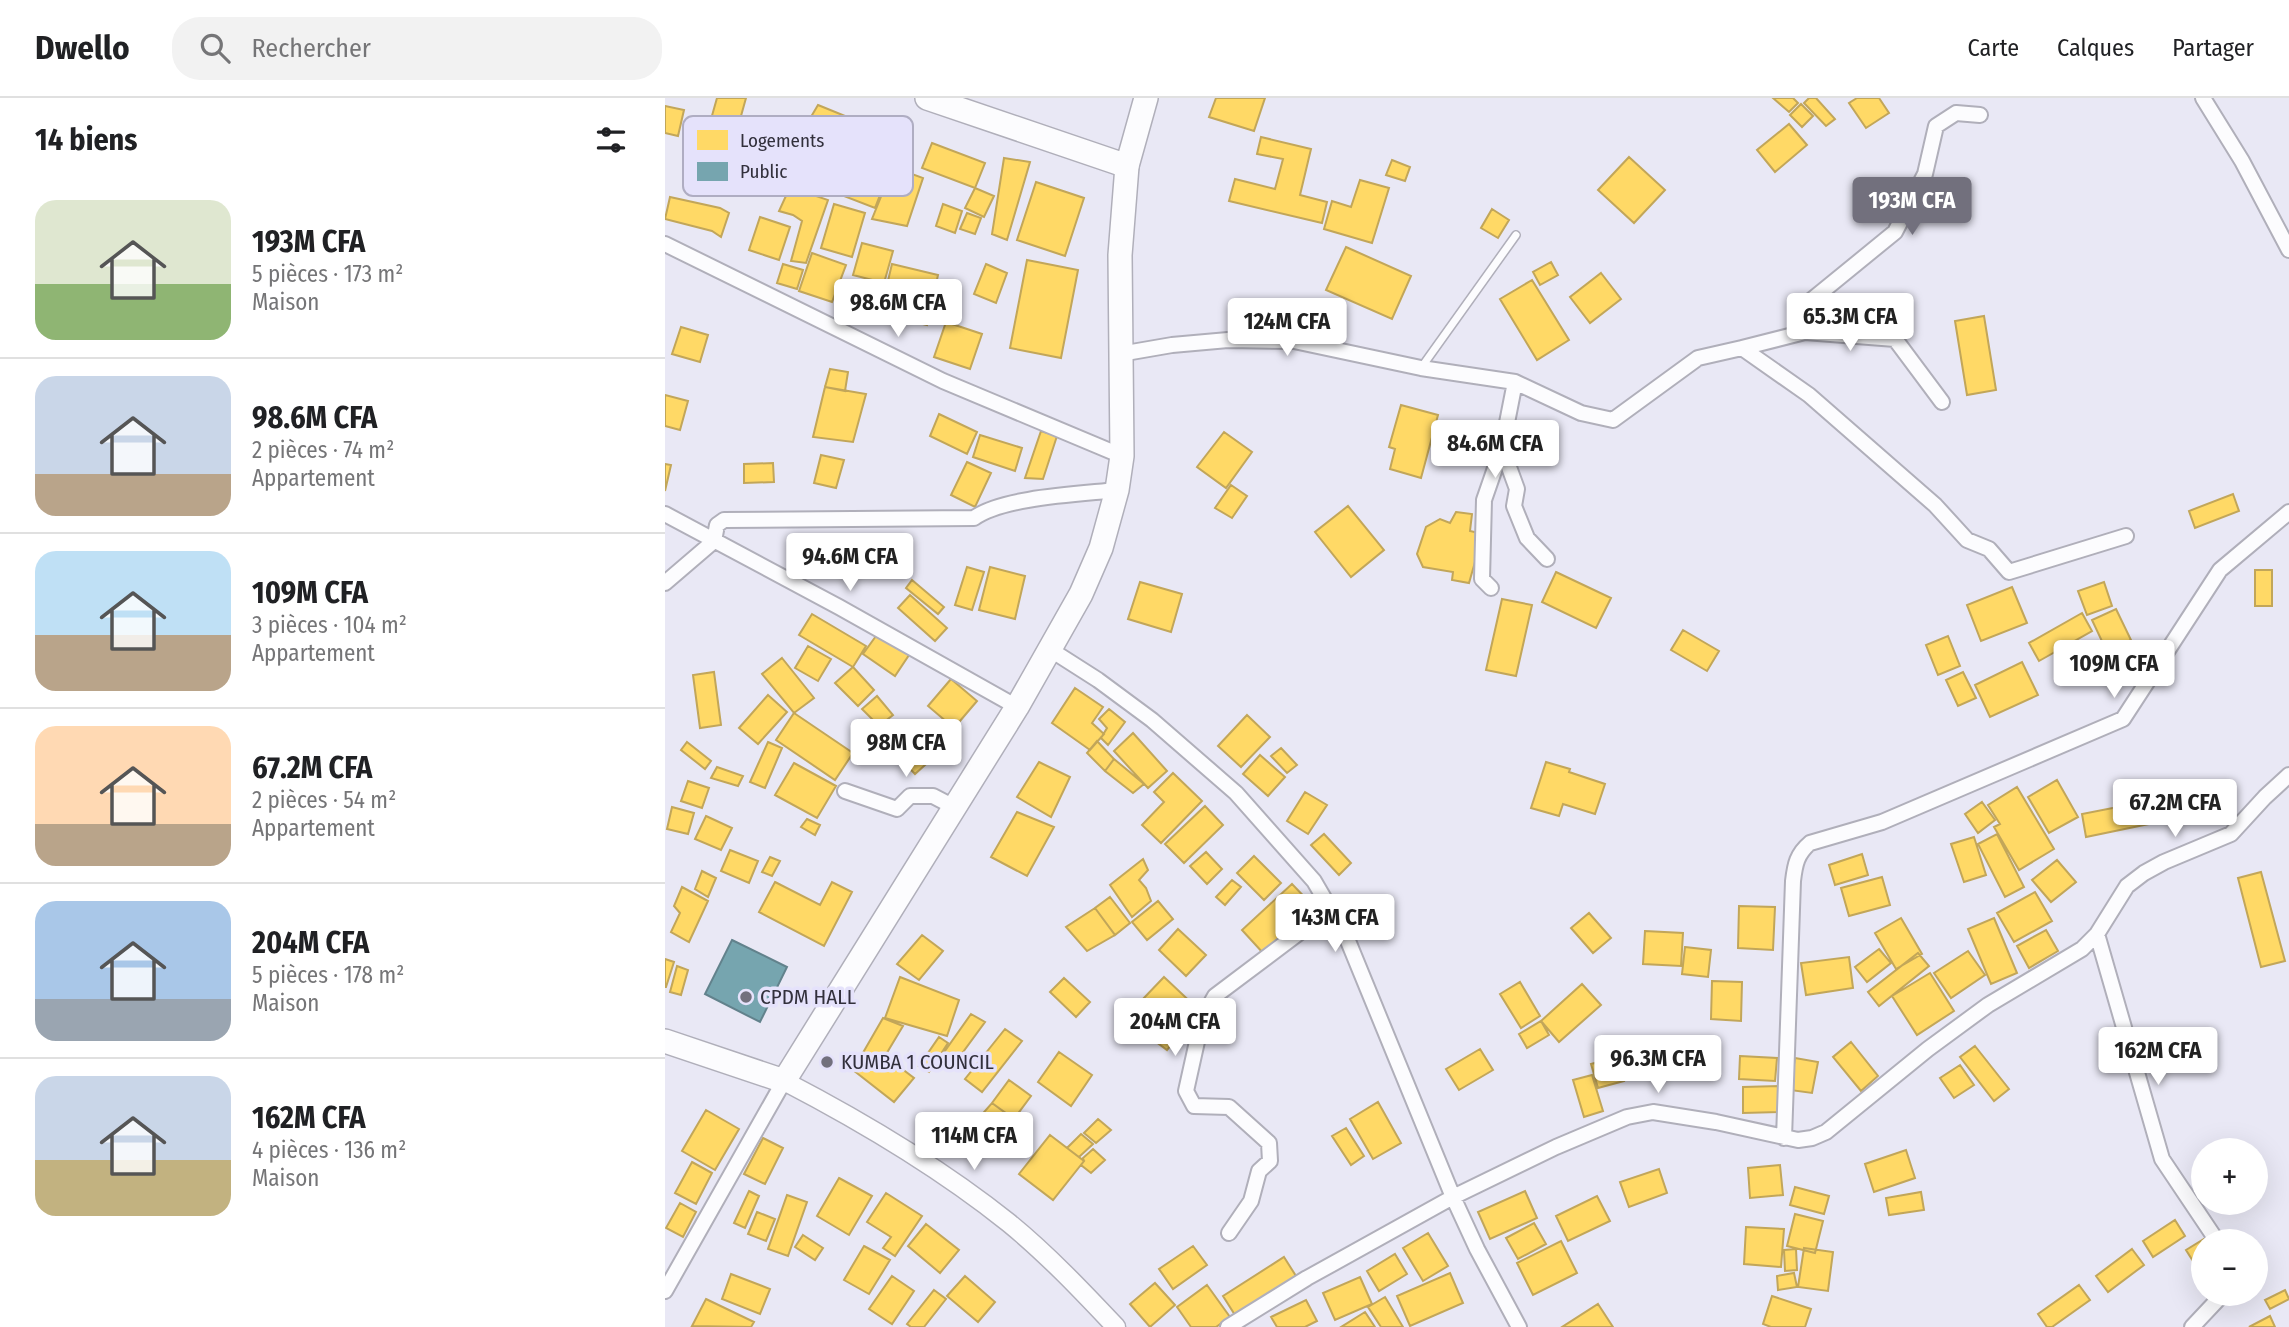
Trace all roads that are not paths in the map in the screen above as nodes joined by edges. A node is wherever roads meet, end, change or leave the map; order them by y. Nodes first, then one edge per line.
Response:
1 (927, 98) edge
2 (1146, 98) edge
3 (2203, 98) edge
4 (1980, 115) dead end
5 (1127, 166) junction
6 (1516, 235) dead end
7 (665, 244) edge
8 (2289, 250) edge
9 (1805, 332) junction
10 (1742, 348) junction
11 (1120, 354) junction
12 (1421, 368) junction
13 (1515, 382) junction
14 (1942, 402) dead end
15 (1502, 447) junction
16 (1122, 456) junction
17 (1117, 490) junction
18 (2289, 512) edge
19 (665, 514) edge
20 (2126, 536) dead end
21 (714, 541) junction
22 (1548, 559) dead end
23 (665, 583) edge
24 (1491, 588) dead end
25 (1051, 650) junction
26 (1017, 707) junction
27 (2289, 775) edge
28 (845, 791) dead end
29 (956, 808) junction
30 (1332, 908) junction
31 (2097, 934) junction
32 (665, 1041) edge
33 (784, 1081) junction
34 (1784, 1138) junction
35 (1453, 1198) junction
36 (2209, 1229) edge
37 (1229, 1233) dead end
38 (665, 1291) edge
39 (2212, 1306) edge
40 (1116, 1327) edge
41 (1227, 1327) edge
42 (1519, 1327) edge
43 (2192, 1327) edge

1 - 5 main road
2 - 5 main road
3 - 8 street
4 - 9 street
5 - 11 main road
6 - 12 lane
7 - 16 street
9 - 10 street
9 - 14 street
10 - 13 street
10 - 20 street
11 - 12 street
11 - 16 main road
12 - 13 street
13 - 15 street
15 - 22 street
15 - 24 street
16 - 17 main road
17 - 21 street
17 - 25 main road
18 - 34 street
19 - 21 street
21 - 23 street
21 - 26 street
25 - 26 main road
25 - 30 street
26 - 29 main road
27 - 31 street
28 - 29 street
29 - 33 main road
30 - 35 street
30 - 37 street
31 - 34 street
31 - 36 street
32 - 33 main road
33 - 38 street
33 - 40 street
34 - 35 street
35 - 41 street
35 - 42 street
39 - 43 street

